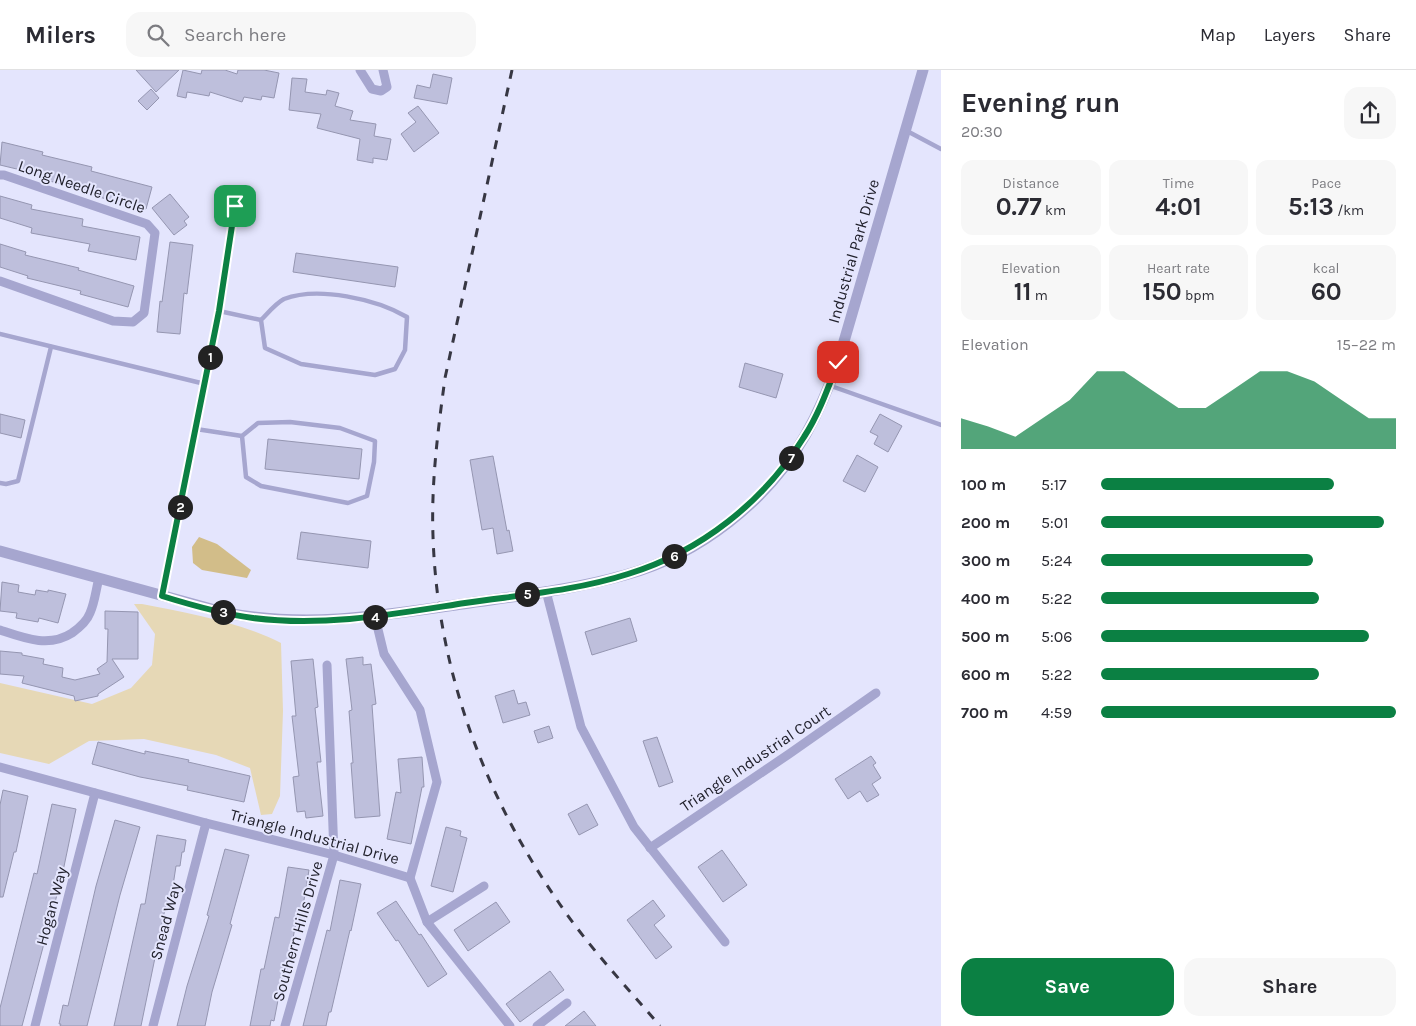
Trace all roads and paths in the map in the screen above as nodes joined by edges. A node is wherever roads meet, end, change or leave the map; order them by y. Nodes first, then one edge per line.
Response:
1 (360, 70) edge
2 (383, 70) edge
3 (923, 70) edge
4 (905, 129) junction
5 (941, 149) edge
6 (0, 176) edge
7 (235, 206) dead end
8 (0, 281) edge
9 (219, 311) junction
10 (261, 320) junction
11 (0, 334) edge
12 (51, 346) junction
13 (205, 384) junction
14 (829, 385) junction
15 (941, 425) edge
16 (196, 429) junction
17 (242, 436) junction
18 (0, 483) edge
19 (0, 551) edge
20 (99, 578) junction
21 (546, 591) junction
22 (162, 596) junction
23 (374, 617) junction
24 (0, 630) edge
25 (328, 665) dead end
26 (876, 693) dead end
27 (0, 767) edge
28 (95, 793) junction
29 (206, 823) junction
30 (650, 848) junction
31 (334, 854) junction
32 (410, 878) junction
33 (484, 886) dead end
34 (427, 922) junction
35 (725, 942) dead end
36 (567, 1003) dead end
37 (35, 1026) edge
38 (153, 1026) edge
39 (285, 1026) edge
40 (510, 1026) edge
41 (537, 1026) edge

1 - 2 street
3 - 4 street, Industrial Park Drive
4 - 5 lane
4 - 14 street, Industrial Park Drive
6 - 8 street, Long Needle Circle
7 - 9 lane
9 - 10 lane
9 - 13 lane
10 - 10 lane
11 - 12 lane
12 - 13 lane
12 - 18 lane
13 - 16 lane
14 - 15 lane
14 - 21 street, Industrial Park Drive
16 - 17 lane
16 - 22 lane
17 - 17 lane
19 - 20 street, Industrial Park Drive
20 - 22 street, Industrial Park Drive
20 - 24 street
21 - 23 street, Industrial Park Drive
21 - 30 street
22 - 23 street, Industrial Park Drive
23 - 32 street, Triangle Industrial Drive
25 - 31 street, Southern Hills Drive
26 - 30 street, Triangle Industrial Court
27 - 28 street, Triangle Industrial Drive
28 - 29 street, Triangle Industrial Drive
28 - 37 street, Hogan Way
29 - 31 street, Triangle Industrial Drive
29 - 38 street, Snead Way
30 - 35 street
31 - 32 street, Triangle Industrial Drive
31 - 39 street, Southern Hills Drive
32 - 34 street
33 - 34 street
34 - 40 street
36 - 41 street

